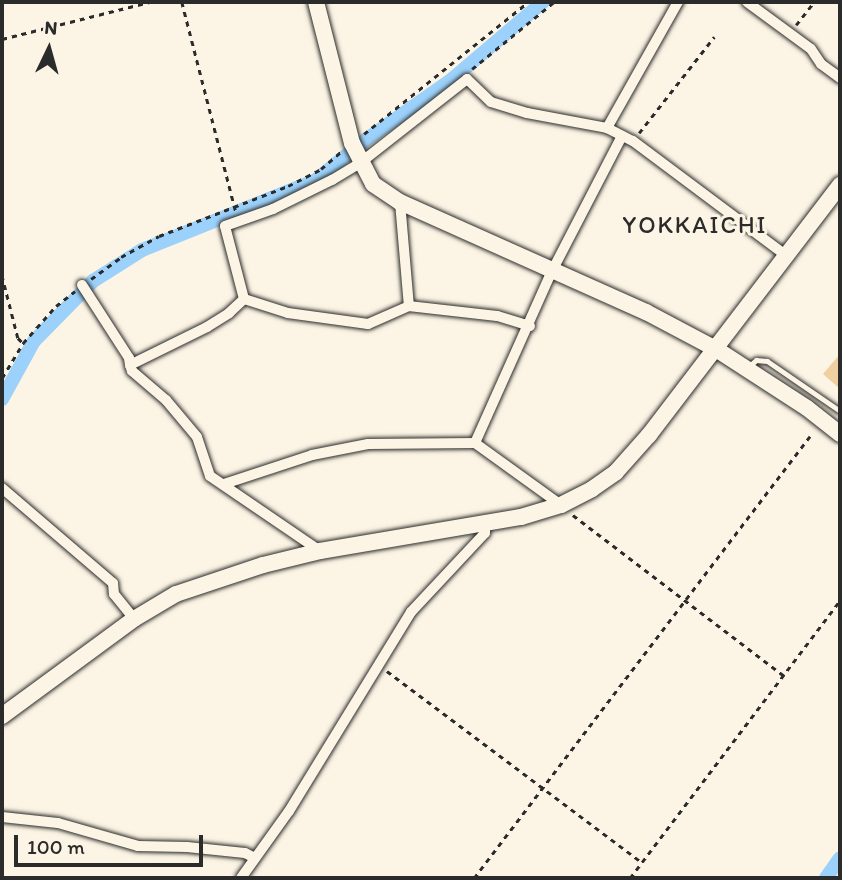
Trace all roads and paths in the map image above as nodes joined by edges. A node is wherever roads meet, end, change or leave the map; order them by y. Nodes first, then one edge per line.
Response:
1 (149, 2) edge
2 (182, 2) edge
3 (316, 2) edge
4 (528, 2) edge
5 (554, 2) edge
6 (678, 2) edge
7 (747, 2) edge
8 (814, 2) edge
9 (790, 33) junction
10 (714, 37) dead end
11 (2, 39) edge
12 (840, 78) edge
13 (467, 79) junction
14 (607, 128) junction
15 (628, 138) junction
16 (355, 152) junction
17 (840, 185) edge
18 (400, 202) junction
19 (234, 205) junction
20 (238, 222) junction
21 (787, 256) junction
22 (552, 271) junction
23 (2, 275) edge
24 (82, 285) junction
25 (244, 299) junction
26 (409, 306) junction
27 (530, 326) junction
28 (23, 343) junction
29 (716, 349) junction
30 (130, 365) junction
31 (747, 369) junction
32 (2, 377) edge
33 (840, 411) edge
34 (840, 434) edge
35 (810, 436) dead end
36 (475, 443) junction
37 (224, 484) junction
38 (2, 488) edge
39 (561, 505) junction
40 (485, 524) junction
41 (320, 551) junction
42 (684, 599) junction
43 (840, 600) edge
44 (134, 619) junction
45 (379, 664) junction
46 (784, 676) junction
47 (2, 716) edge
48 (543, 788) junction
49 (2, 817) edge
50 (255, 858) junction
51 (642, 863) junction
52 (242, 878) edge
53 (474, 878) edge
54 (630, 878) edge

1 - 11 path
2 - 19 path
3 - 16 street
4 - 16 path
5 - 13 path
6 - 14 street
7 - 9 street
8 - 9 path
9 - 12 street
10 - 15 path
13 - 14 street
13 - 16 street
14 - 15 street
15 - 21 street
15 - 22 street
16 - 18 street
16 - 19 path
16 - 20 street
17 - 21 street
18 - 22 street
18 - 26 street
19 - 20 path
19 - 24 path
20 - 25 street
21 - 29 street
22 - 27 street
22 - 29 street
23 - 28 path
24 - 28 path
24 - 30 street
25 - 26 street
25 - 30 street
26 - 27 street
27 - 36 street
28 - 32 path
29 - 31 street
29 - 39 street
30 - 37 street
31 - 33 lane
31 - 34 street
35 - 42 path
36 - 37 street
36 - 39 street
37 - 41 street
38 - 44 street
39 - 40 street
39 - 42 path
40 - 41 street
40 - 45 street
41 - 44 street
42 - 46 path
42 - 48 path
43 - 46 path
44 - 47 street
45 - 48 path
45 - 50 street
46 - 51 path
48 - 51 path
48 - 53 path
49 - 50 street
50 - 52 street
51 - 54 path

